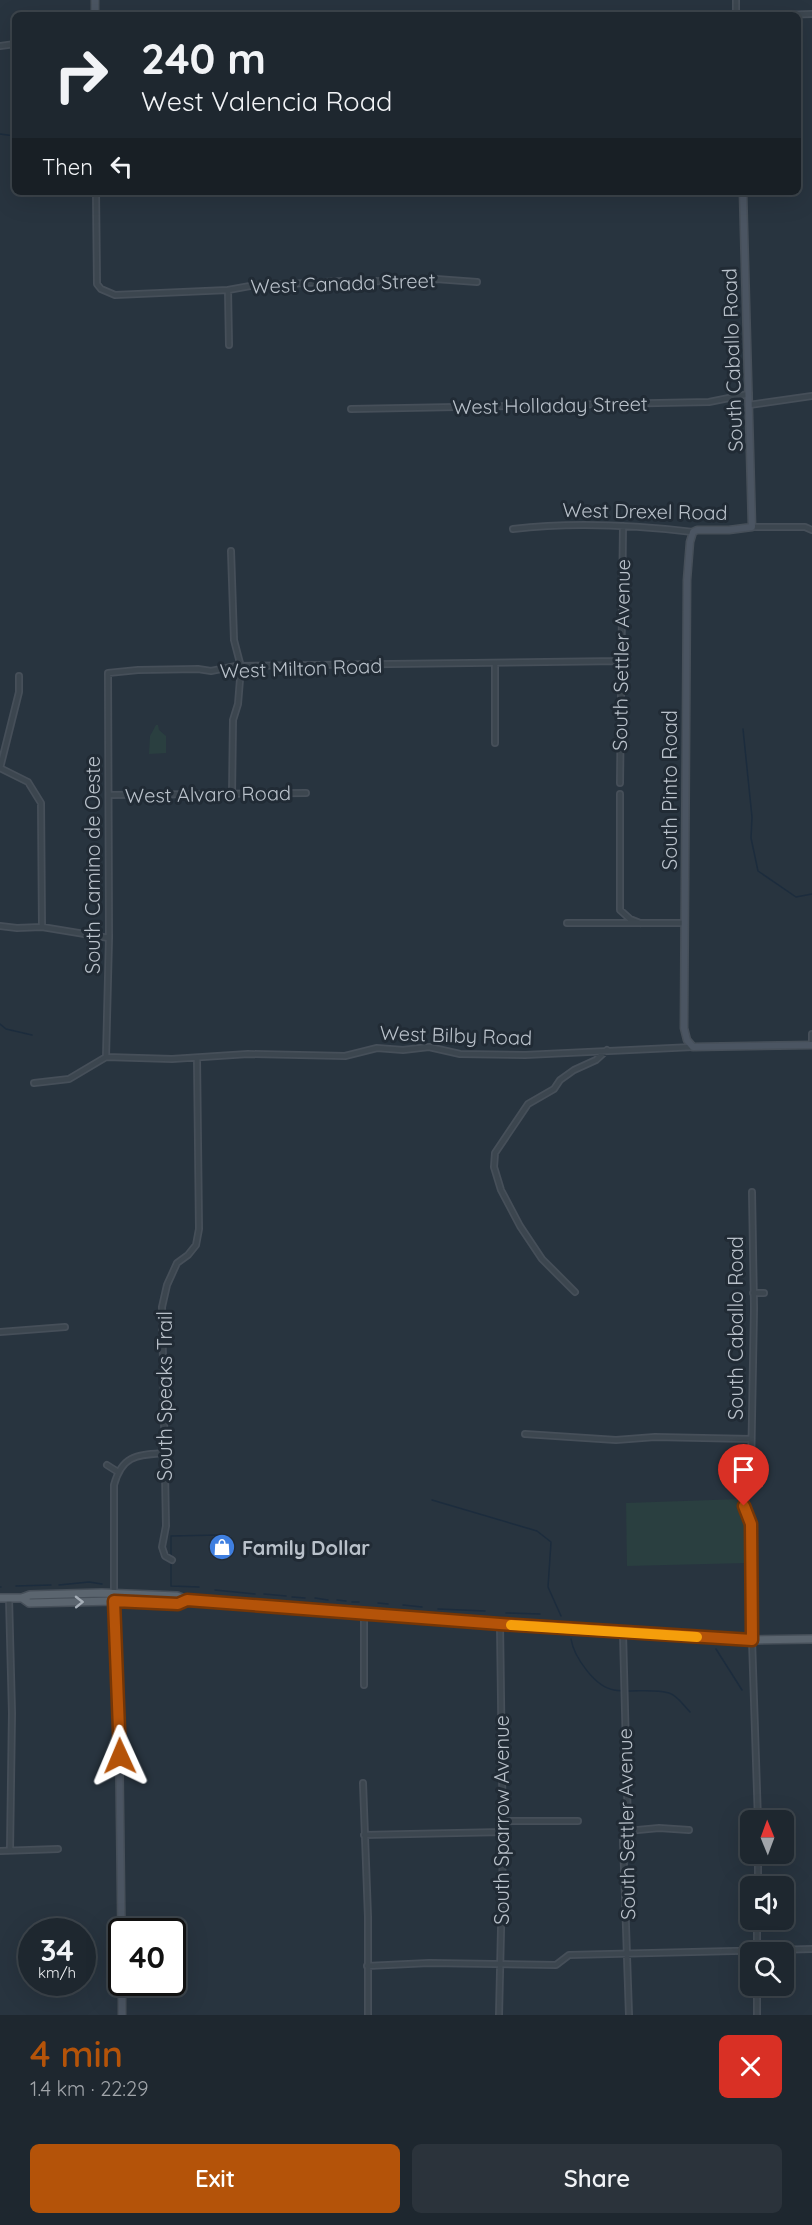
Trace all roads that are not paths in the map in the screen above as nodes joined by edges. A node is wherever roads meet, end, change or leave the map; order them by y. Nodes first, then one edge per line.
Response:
1 (96, 195) edge
2 (743, 195) edge
3 (477, 282) dead end
4 (228, 290) junction
5 (229, 345) dead end
6 (749, 394) junction
7 (812, 396) edge
8 (749, 405) junction
9 (351, 409) dead end
10 (623, 526) junction
11 (752, 527) junction
12 (513, 529) dead end
13 (812, 530) edge
14 (693, 532) junction
15 (231, 551) dead end
16 (620, 661) junction
17 (495, 663) junction
18 (242, 666) junction
19 (108, 673) joint
20 (18, 675) dead end
21 (495, 743) dead end
22 (0, 768) edge
23 (620, 783) dead end
24 (306, 793) dead end
25 (620, 794) dead end
26 (109, 795) junction
27 (232, 795) junction
28 (567, 922) dead end
29 (640, 923) junction
30 (684, 923) junction
31 (0, 926) edge
32 (42, 927) junction
33 (109, 938) junction
34 (812, 1034) edge
35 (812, 1045) edge
36 (693, 1047) junction
37 (607, 1050) junction
38 (106, 1057) junction
39 (197, 1058) junction
40 (34, 1083) dead end
41 (752, 1192) dead end
42 (575, 1292) dead end
43 (753, 1293) junction
44 (764, 1293) dead end
45 (65, 1327) dead end
46 (0, 1332) edge
47 (525, 1434) dead end
48 (751, 1439) junction
49 (164, 1453) junction
50 (119, 1457) dead end
51 (125, 1463) junction
52 (107, 1465) dead end
53 (118, 1472) junction
54 (172, 1560) dead end
55 (114, 1597) junction
56 (0, 1598) edge
57 (9, 1598) junction
58 (364, 1612) junction
59 (500, 1624) junction
60 (623, 1633) junction
61 (812, 1639) edge
62 (752, 1640) junction
63 (364, 1686) dead end
64 (363, 1783) dead end
65 (758, 1810) edge
66 (502, 1821) junction
67 (578, 1821) dead end
68 (689, 1830) dead end
69 (627, 1831) junction
70 (503, 1832) junction
71 (364, 1835) junction
72 (58, 1849) dead end
73 (10, 1850) junction
74 (0, 1851) edge
75 (121, 1918) edge
76 (812, 1949) edge
77 (794, 1950) edge
78 (740, 1951) edge
79 (628, 1952) junction
80 (500, 1965) junction
81 (367, 1966) junction
82 (122, 1996) edge
83 (757, 1996) edge
84 (122, 2015) edge
85 (368, 2015) edge
86 (499, 2015) edge
87 (629, 2015) edge
88 (757, 2015) edge

1 - 4 street
2 - 6 street, South Caballo Road
3 - 4 street, West Canada Street
4 - 5 street, West Canada Street
6 - 8 street, South Caballo Road
6 - 9 street, West Holladay Street
7 - 8 street
8 - 11 street, South Caballo Road
10 - 12 street, West Drexel Road
10 - 14 street, West Drexel Road
10 - 16 street, South Settler Avenue
11 - 13 street, West Drexel Road
11 - 14 street, West Drexel Road
14 - 30 street, South Pinto Road
15 - 18 street
16 - 17 street, West Milton Road
16 - 23 street, South Settler Avenue
17 - 18 street, West Milton Road
17 - 21 street
18 - 19 street, West Milton Road
18 - 27 street
19 - 26 street, South Camino de Oeste
20 - 22 street
22 - 32 street
24 - 27 street, West Alvaro Road
25 - 29 street
26 - 27 street, West Alvaro Road
26 - 33 street, South Camino de Oeste
28 - 29 street
29 - 30 street
30 - 36 street, South Pinto Road
31 - 32 street
32 - 33 street
33 - 38 street, South Camino de Oeste
34 - 35 street
35 - 36 street, West Bilby Road
36 - 37 street, West Bilby Road
37 - 39 street, West Bilby Road
37 - 42 street
38 - 39 street, West Bilby Road
38 - 40 street
39 - 49 street, South Speaks Trail
41 - 43 street, South Caballo Road
43 - 44 street
43 - 48 street, South Caballo Road
45 - 46 street
47 - 48 street
48 - 62 street, South Caballo Road
49 - 51 street
49 - 54 street, South Speaks Trail
50 - 51 street
51 - 53 street
52 - 53 street
53 - 55 street
55 - 57 main road
55 - 58 main road
55 - 75 street
56 - 57 main road
57 - 73 street
58 - 59 main road
58 - 63 street
59 - 60 main road
59 - 66 street, South Sparrow Avenue
60 - 62 main road
60 - 69 street, South Settler Avenue
61 - 62 main road
62 - 65 street, South Caballo Road
64 - 71 street
66 - 67 street
66 - 70 street, South Sparrow Avenue
68 - 69 street
69 - 79 street, South Settler Avenue
70 - 71 street
70 - 80 street, South Sparrow Avenue
71 - 81 street
72 - 73 street
73 - 74 street
76 - 77 street
78 - 79 street
79 - 80 street
79 - 87 street, South Settler Avenue
80 - 81 street
80 - 86 street, South Sparrow Avenue
81 - 85 street
82 - 84 street
83 - 88 street

